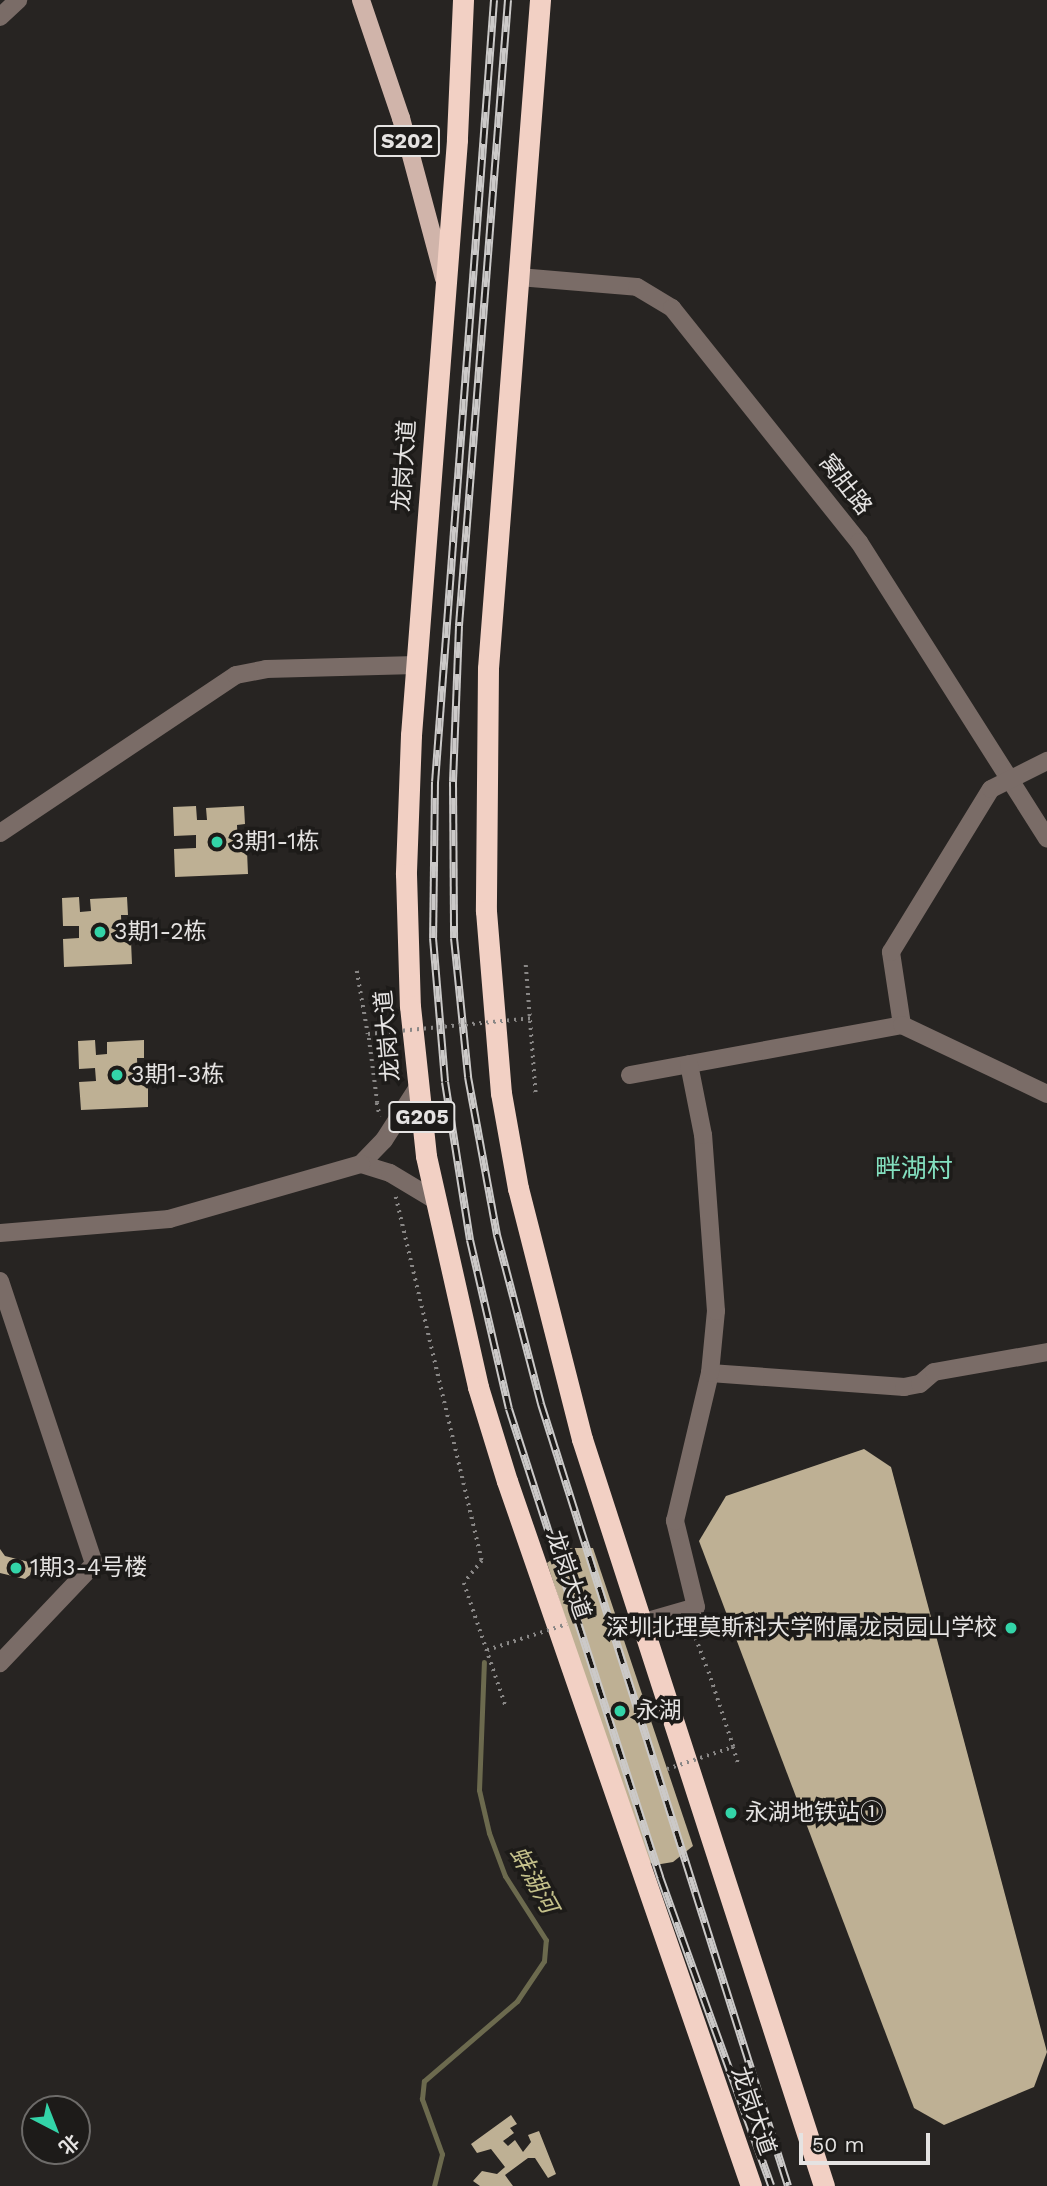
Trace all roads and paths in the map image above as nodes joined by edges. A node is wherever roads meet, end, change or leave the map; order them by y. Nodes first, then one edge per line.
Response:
1 (18, 0) edge
2 (361, 0) edge
3 (463, 0) edge
4 (540, 0) edge
5 (0, 17) edge
6 (519, 277) junction
7 (445, 284) junction
8 (416, 665) junction
9 (1047, 761) edge
10 (1013, 779) junction
11 (0, 833) edge
12 (1047, 838) edge
13 (526, 965) dead end
14 (357, 971) dead end
15 (533, 1018) junction
16 (902, 1025) junction
17 (368, 1034) junction
18 (689, 1064) junction
19 (630, 1074) dead end
20 (418, 1087) junction
21 (1047, 1094) edge
22 (536, 1096) dead end
23 (384, 1140) junction
24 (361, 1164) junction
25 (390, 1173) junction
26 (435, 1200) junction
27 (0, 1233) edge
28 (0, 1281) edge
29 (1047, 1352) edge
30 (710, 1373) junction
31 (685, 1610) junction
32 (642, 1623) junction
33 (567, 1624) dead end
34 (487, 1650) junction
35 (0, 1663) edge
36 (506, 1707) dead end
37 (733, 1746) junction
38 (739, 1766) dead end
39 (667, 1769) dead end
40 (751, 2186) edge
41 (824, 2186) edge

1 - 5 street
2 - 7 main road, S202
3 - 7 highway, 龙岗大道 / G205
4 - 6 highway, 龙岗大道
6 - 10 street, 窝肚路
6 - 32 highway, 龙岗大道
7 - 8 highway, 龙岗大道 / G205
8 - 11 street
8 - 20 highway, 龙岗大道 / G205
9 - 10 street
10 - 12 street, 窝肚路
10 - 16 street
13 - 15 path
14 - 17 path
15 - 17 path, bridge
15 - 22 path
16 - 18 street
16 - 21 street
17 - 23 path, bridge
18 - 19 street
18 - 30 street
20 - 23 street
20 - 26 highway, 龙岗大道 / G205
23 - 24 street
24 - 25 street
24 - 27 street
25 - 26 street
25 - 34 path
26 - 40 highway, 龙岗大道 / G205
28 - 35 street
29 - 30 street
30 - 31 street
31 - 32 street
31 - 37 path, bridge
32 - 41 highway, 龙岗大道
33 - 34 path, bridge
34 - 36 path
37 - 38 path
37 - 39 path, bridge

